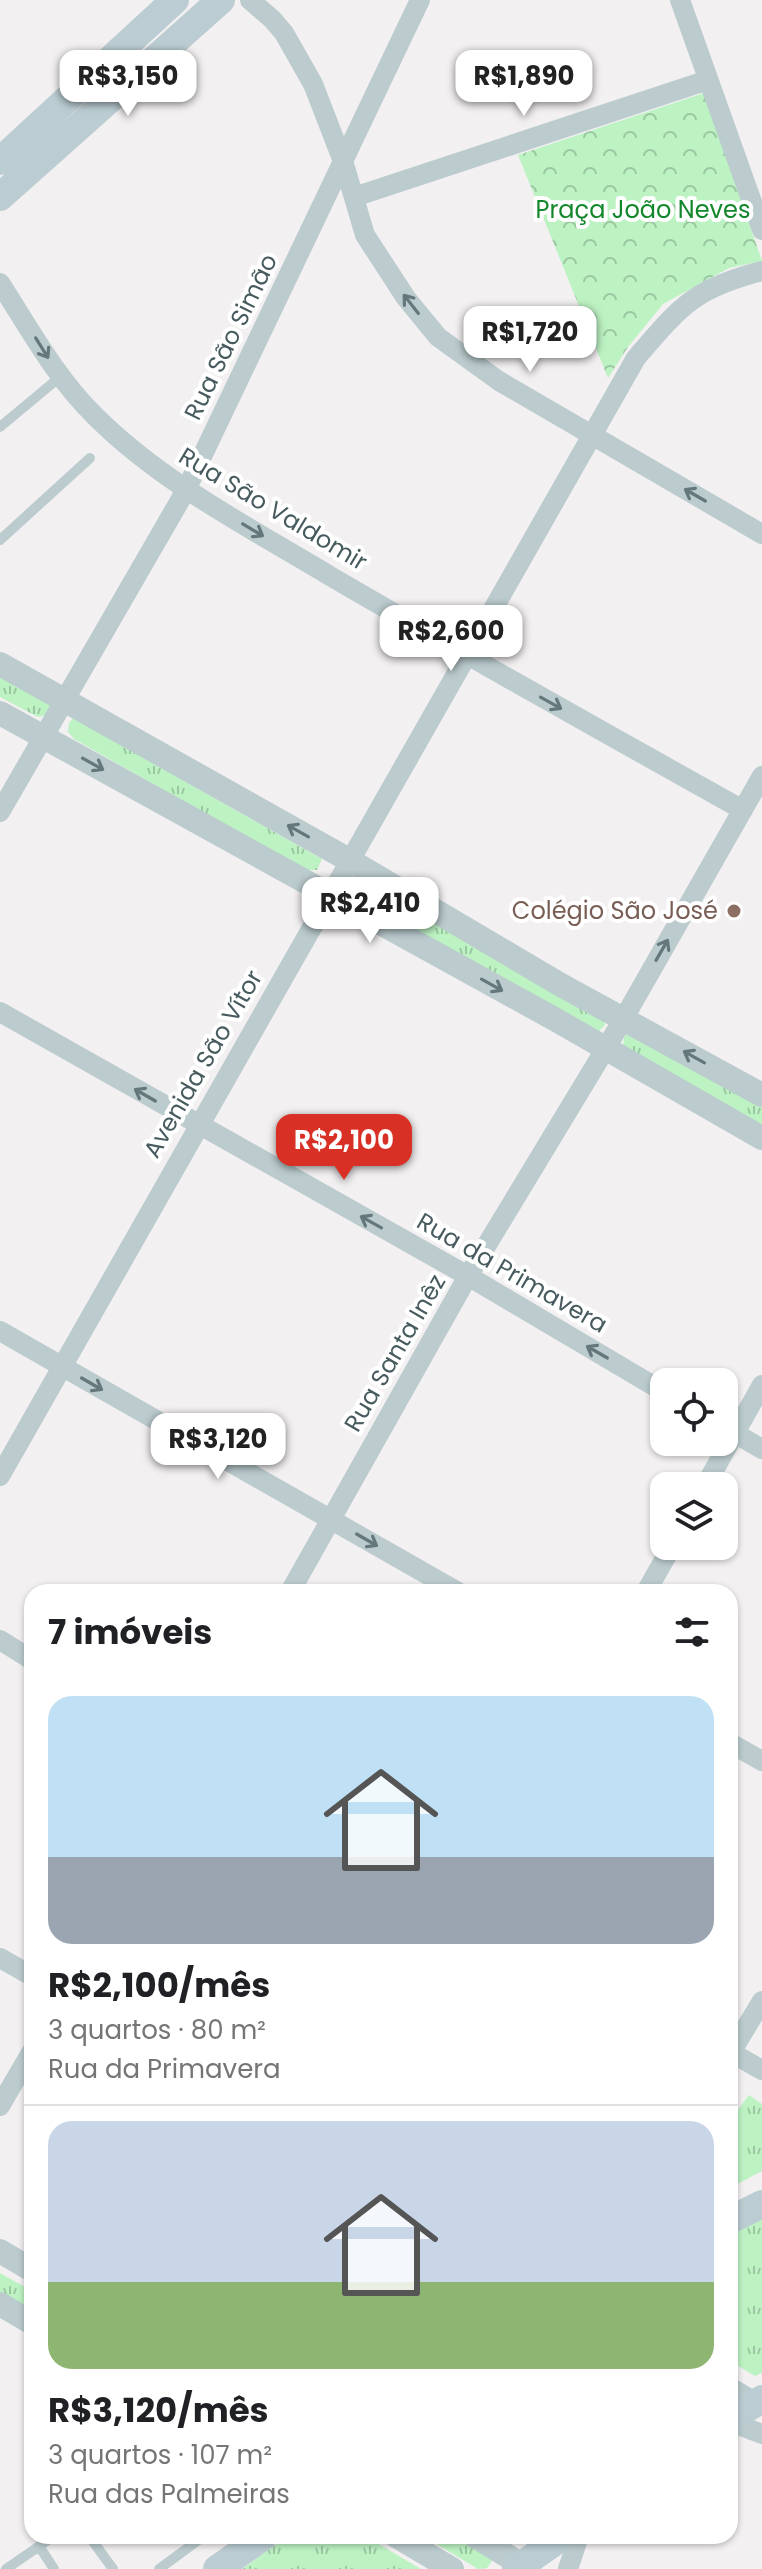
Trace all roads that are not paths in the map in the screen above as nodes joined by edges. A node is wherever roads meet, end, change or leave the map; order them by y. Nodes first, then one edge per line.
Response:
1 (175, 0) edge
2 (221, 0) edge
3 (250, 0) edge
4 (420, 0) edge
5 (680, 0) edge
6 (708, 80) junction
7 (0, 161) edge
8 (344, 164) junction
9 (0, 197) edge
10 (354, 197) junction
11 (762, 230) edge
12 (762, 271) edge
13 (0, 283) edge
14 (60, 377) junction
15 (0, 427) edge
16 (591, 435) junction
17 (90, 458) dead end
18 (186, 490) junction
19 (762, 534) edge
20 (0, 540) edge
21 (465, 655) junction
22 (0, 664) edge
23 (65, 702) junction
24 (0, 713) edge
25 (44, 737) junction
26 (762, 776) edge
27 (743, 810) junction
28 (0, 812) edge
29 (349, 860) junction
30 (329, 895) junction
31 (0, 1012) edge
32 (624, 1018) junction
33 (605, 1048) junction
34 (762, 1095) edge
35 (198, 1125) junction
36 (762, 1138) edge
37 (468, 1276) junction
38 (0, 1331) edge
39 (63, 1367) junction
40 (650, 1384) edge
41 (762, 1385) edge
42 (738, 1418) edge
43 (738, 1435) edge
44 (762, 1449) edge
45 (0, 1476) edge
46 (330, 1520) junction
47 (664, 1560) edge
48 (294, 1584) edge
49 (444, 1584) edge
50 (651, 1584) edge
51 (0, 1640) edge
52 (24, 1655) edge
53 (738, 1748) edge
54 (762, 1761) edge
55 (0, 1958) edge
56 (24, 1972) edge
57 (762, 2001) edge
58 (738, 2040) edge
59 (738, 2057) edge
60 (24, 2065) edge
61 (762, 2070) edge
62 (0, 2106) edge
63 (762, 2204) edge
64 (738, 2216) edge
65 (0, 2251) edge
66 (24, 2265) edge
67 (0, 2304) edge
68 (24, 2318) edge
69 (738, 2391) edge
70 (758, 2400) edge
71 (738, 2414) edge
72 (738, 2424) edge
73 (762, 2434) edge
74 (42, 2544) edge
75 (95, 2544) edge
76 (193, 2544) edge
77 (253, 2544) edge
78 (410, 2544) edge
79 (487, 2544) edge
80 (553, 2544) edge
81 (576, 2544) edge
82 (39, 2546) junction
83 (522, 2568) edge
84 (6, 2569) edge
85 (54, 2569) edge
86 (113, 2569) edge
87 (159, 2569) edge
88 (217, 2569) edge
89 (452, 2569) edge
90 (568, 2569) edge

1 - 7 main road
2 - 9 main road
3 - 8 street
4 - 8 street, Rua São Simão
5 - 6 street
6 - 10 street
6 - 11 street
8 - 10 street
8 - 18 street, Rua São Simão
16 -> 10 street
12 - 16 street, Avenida São Vítor
13 -> 14 street, Rua São Valdomir
14 - 15 lane
14 - 18 street, Rua São Valdomir
19 -> 16 street
16 - 21 street, Avenida São Vítor
17 - 20 lane
18 -> 21 street, Rua São Valdomir
18 - 23 street, Rua São Simão
21 -> 27 street, Rua São Valdomir
21 - 29 street, Avenida São Vítor
22 - 23 street
23 - 25 street, Rua São Simão
29 -> 23 street
24 - 25 street
25 - 28 street, Rua São Simão
25 -> 30 street
26 - 27 street, Rua Santa Inêz
32 -> 27 street, Rua Santa Inêz
29 - 30 street, Avenida São Vítor
29 - 32 street
30 -> 33 street
30 - 35 street, Avenida São Vítor
35 -> 31 street, Rua da Primavera
32 - 33 street, Rua Santa Inêz
34 -> 32 street
33 - 36 street
33 - 37 street, Rua Santa Inêz
37 -> 35 street, Rua da Primavera
35 - 39 street, Avenida São Vítor
40 -> 37 street, Rua da Primavera
37 - 46 street, Rua Santa Inêz
38 - 39 street
39 - 45 street, Avenida São Vítor
39 -> 46 street
41 - 42 street
43 - 44 street
46 - 48 street, Rua Santa Inêz
46 -> 49 street
47 - 50 street
51 - 52 street
53 - 54 street
55 - 56 street
57 - 58 street
59 - 61 street
60 - 62 street
63 - 64 main road
65 - 66 street
67 - 68 street
69 - 70 street
70 - 71 main road
72 - 73 street
74 - 82 lane
75 - 86 lane
76 - 87 lane
77 - 88 main road
78 - 89 street
79 - 83 street
80 - 83 main road
81 - 90 street
82 - 84 lane
82 - 85 lane

